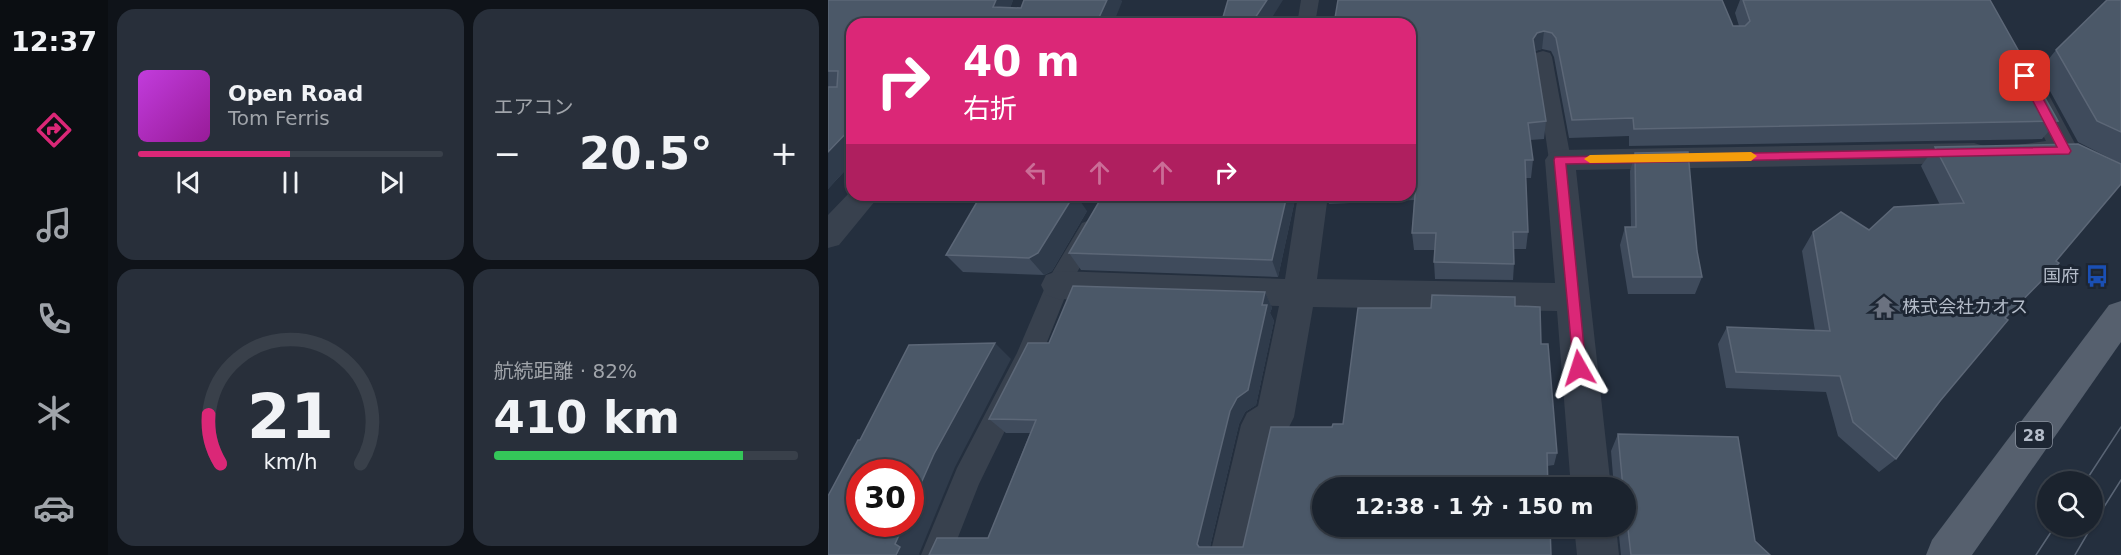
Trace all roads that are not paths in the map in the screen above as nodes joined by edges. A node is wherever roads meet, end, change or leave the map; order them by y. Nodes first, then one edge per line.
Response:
1 (1310, 0) edge
2 (1307, 18) edge
3 (1543, 57) dead end
4 (2017, 61) edge
5 (2065, 151) junction
6 (1560, 160) junction
7 (2093, 165) edge
8 (860, 201) edge
9 (1312, 201) edge
10 (1101, 209) edge
11 (828, 236) edge
12 (1058, 285) junction
13 (1299, 293) junction
14 (1572, 297) junction
15 (2121, 315) edge
16 (1590, 477) edge
17 (1596, 537) edge
18 (936, 555) edge
19 (1231, 555) edge
20 (1598, 555) edge
21 (1947, 555) edge

1 - 2 lane
3 - 6 lane
4 - 5 street
5 - 6 street
5 - 7 street
6 - 14 street
8 - 11 street
9 - 13 street
10 - 12 lane
12 - 13 street
12 - 18 lane
13 - 14 street
13 - 19 street
14 - 16 street
15 - 21 main road, 28
17 - 20 street

